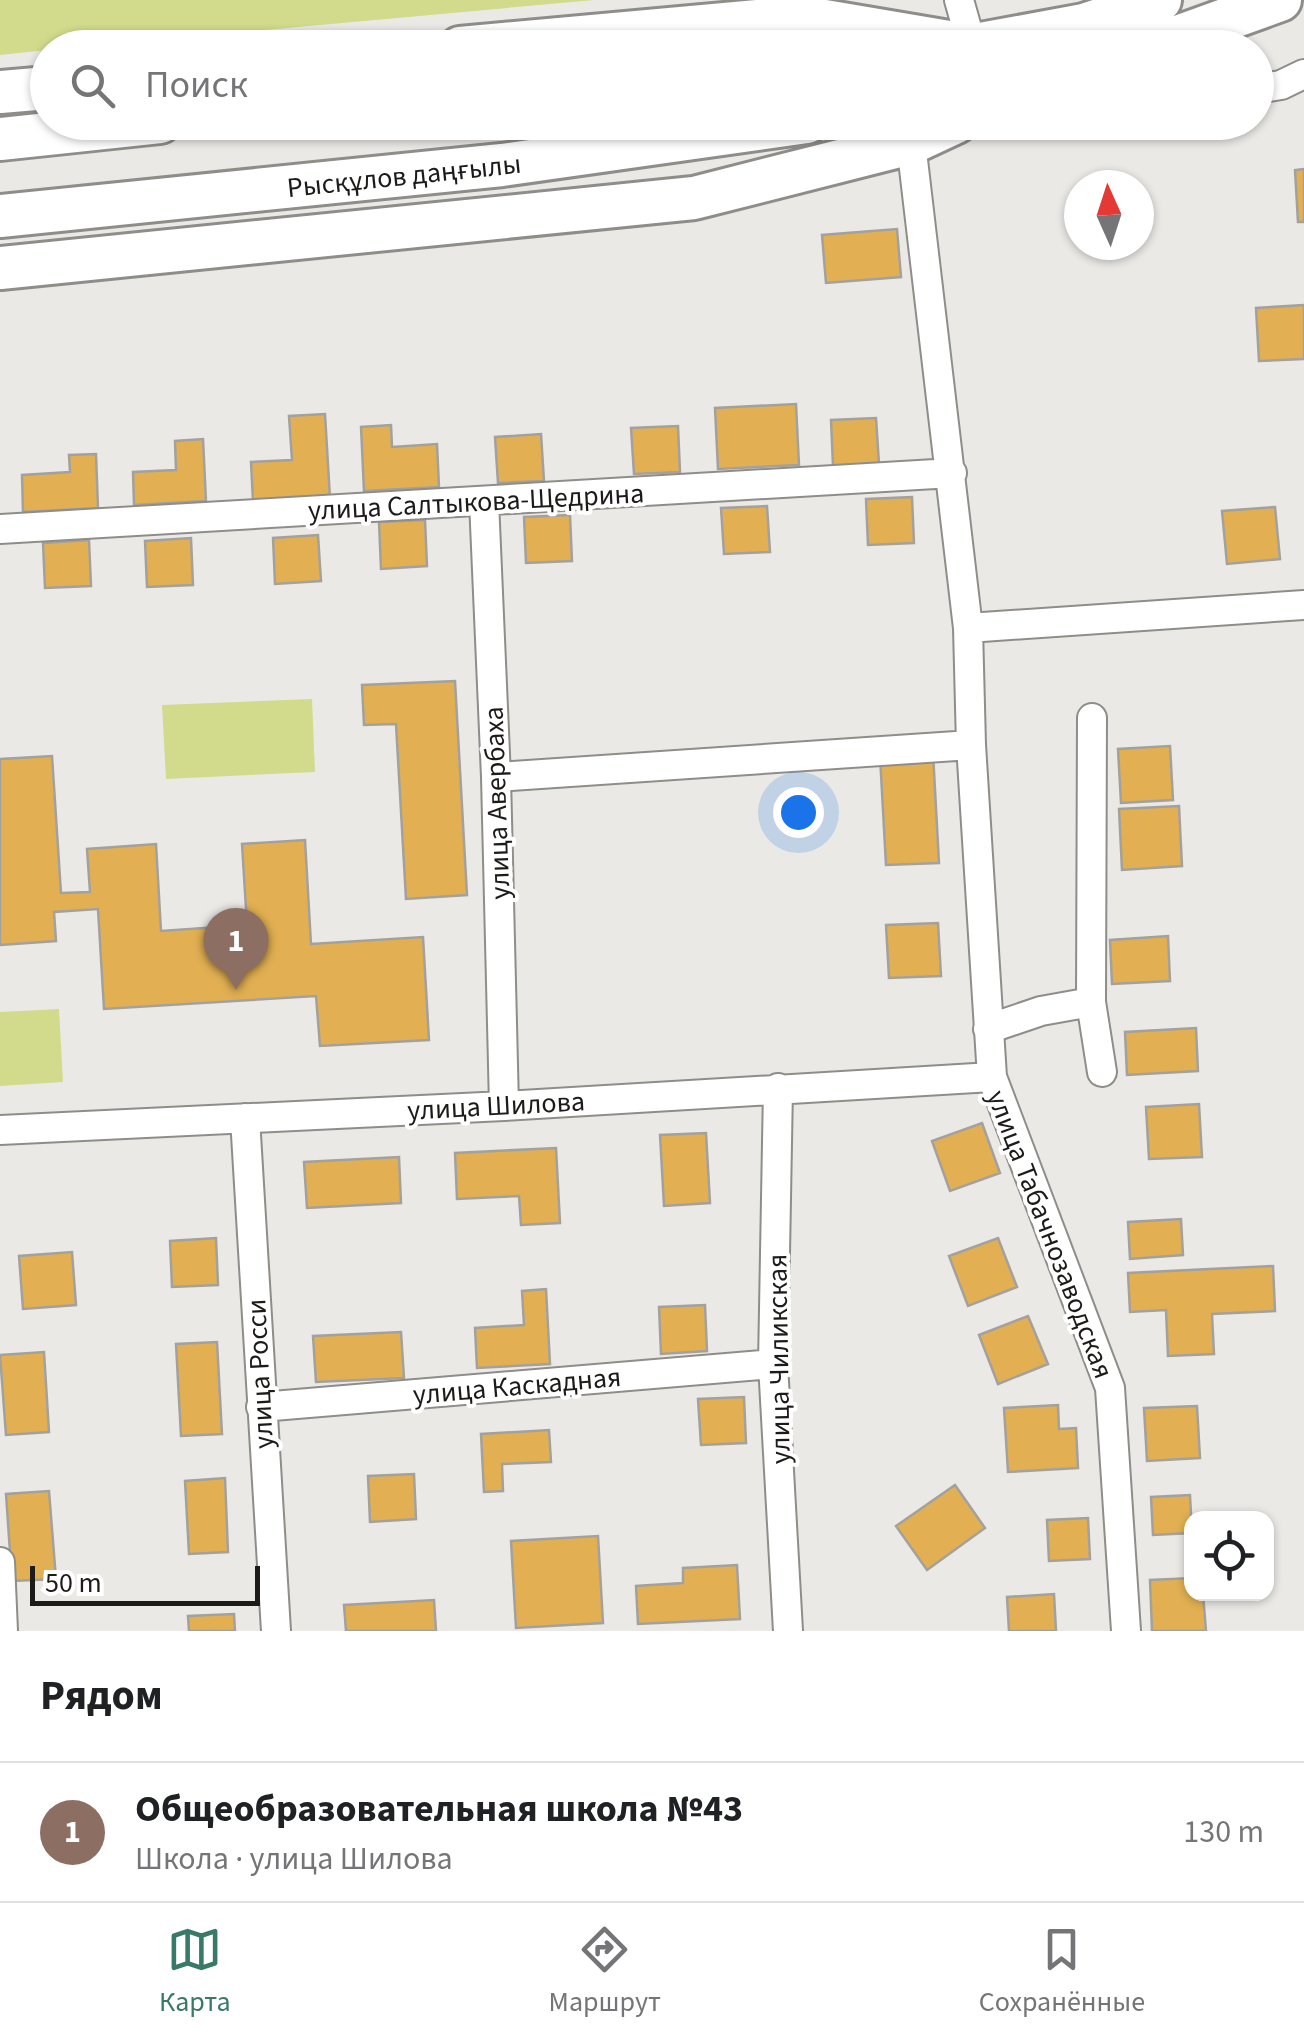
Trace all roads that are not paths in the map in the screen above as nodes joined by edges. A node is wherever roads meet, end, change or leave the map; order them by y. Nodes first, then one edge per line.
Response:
1 (959, 0) edge
2 (1160, 0) edge
3 (1280, 0) edge
4 (652, 30) edge
5 (881, 30) edge
6 (967, 30) edge
7 (1057, 30) edge
8 (1198, 30) edge
9 (1304, 74) edge
10 (1274, 86) edge
11 (30, 90) edge
12 (0, 92) edge
13 (30, 136) edge
14 (0, 139) edge
15 (679, 140) edge
16 (917, 140) edge
17 (911, 143) junction
18 (0, 216) edge
19 (0, 268) edge
20 (952, 473) junction
21 (484, 500) junction
22 (0, 529) edge
23 (1304, 605) edge
24 (968, 628) junction
25 (1092, 718) dead end
26 (971, 745) junction
27 (496, 777) junction
28 (1091, 1002) junction
29 (988, 1029) junction
30 (1102, 1072) dead end
31 (992, 1077) junction
32 (778, 1088) junction
33 (504, 1106) junction
34 (245, 1118) junction
35 (0, 1130) edge
36 (773, 1364) junction
37 (260, 1407) junction
38 (0, 1562) edge
39 (3, 1631) edge
40 (276, 1631) edge
41 (788, 1631) edge
42 (1126, 1631) edge

1 - 6 street
2 - 7 main road
3 - 8 main road
4 - 5 main road
9 - 10 street
11 - 12 main road
13 - 14 main road
15 - 18 main road, Рысқұлов даңғылы
16 - 17 main road
17 - 19 main road
17 - 20 street, улица Табачнозаводская
20 - 21 street, улица Салтыкова-Щедрина
20 - 24 street, улица Табачнозаводская
21 - 22 street, улица Салтыкова-Щедрина
21 - 27 street, улица Авербаха
23 - 24 street
24 - 26 street, улица Табачнозаводская
25 - 28 street
26 - 27 street
26 - 29 street, улица Табачнозаводская
27 - 33 street, улица Авербаха
28 - 29 street
28 - 30 street
29 - 31 street, улица Табачнозаводская
31 - 32 street, улица Шилова
31 - 42 street, улица Табачнозаводская
32 - 33 street, улица Шилова
32 - 36 street, улица Чиликская
33 - 34 street, улица Шилова
34 - 35 street, улица Шилова
34 - 37 street, улица Росси
36 - 37 street, улица Каскадная
36 - 41 street, улица Чиликская
37 - 40 street, улица Росси
38 - 39 street

